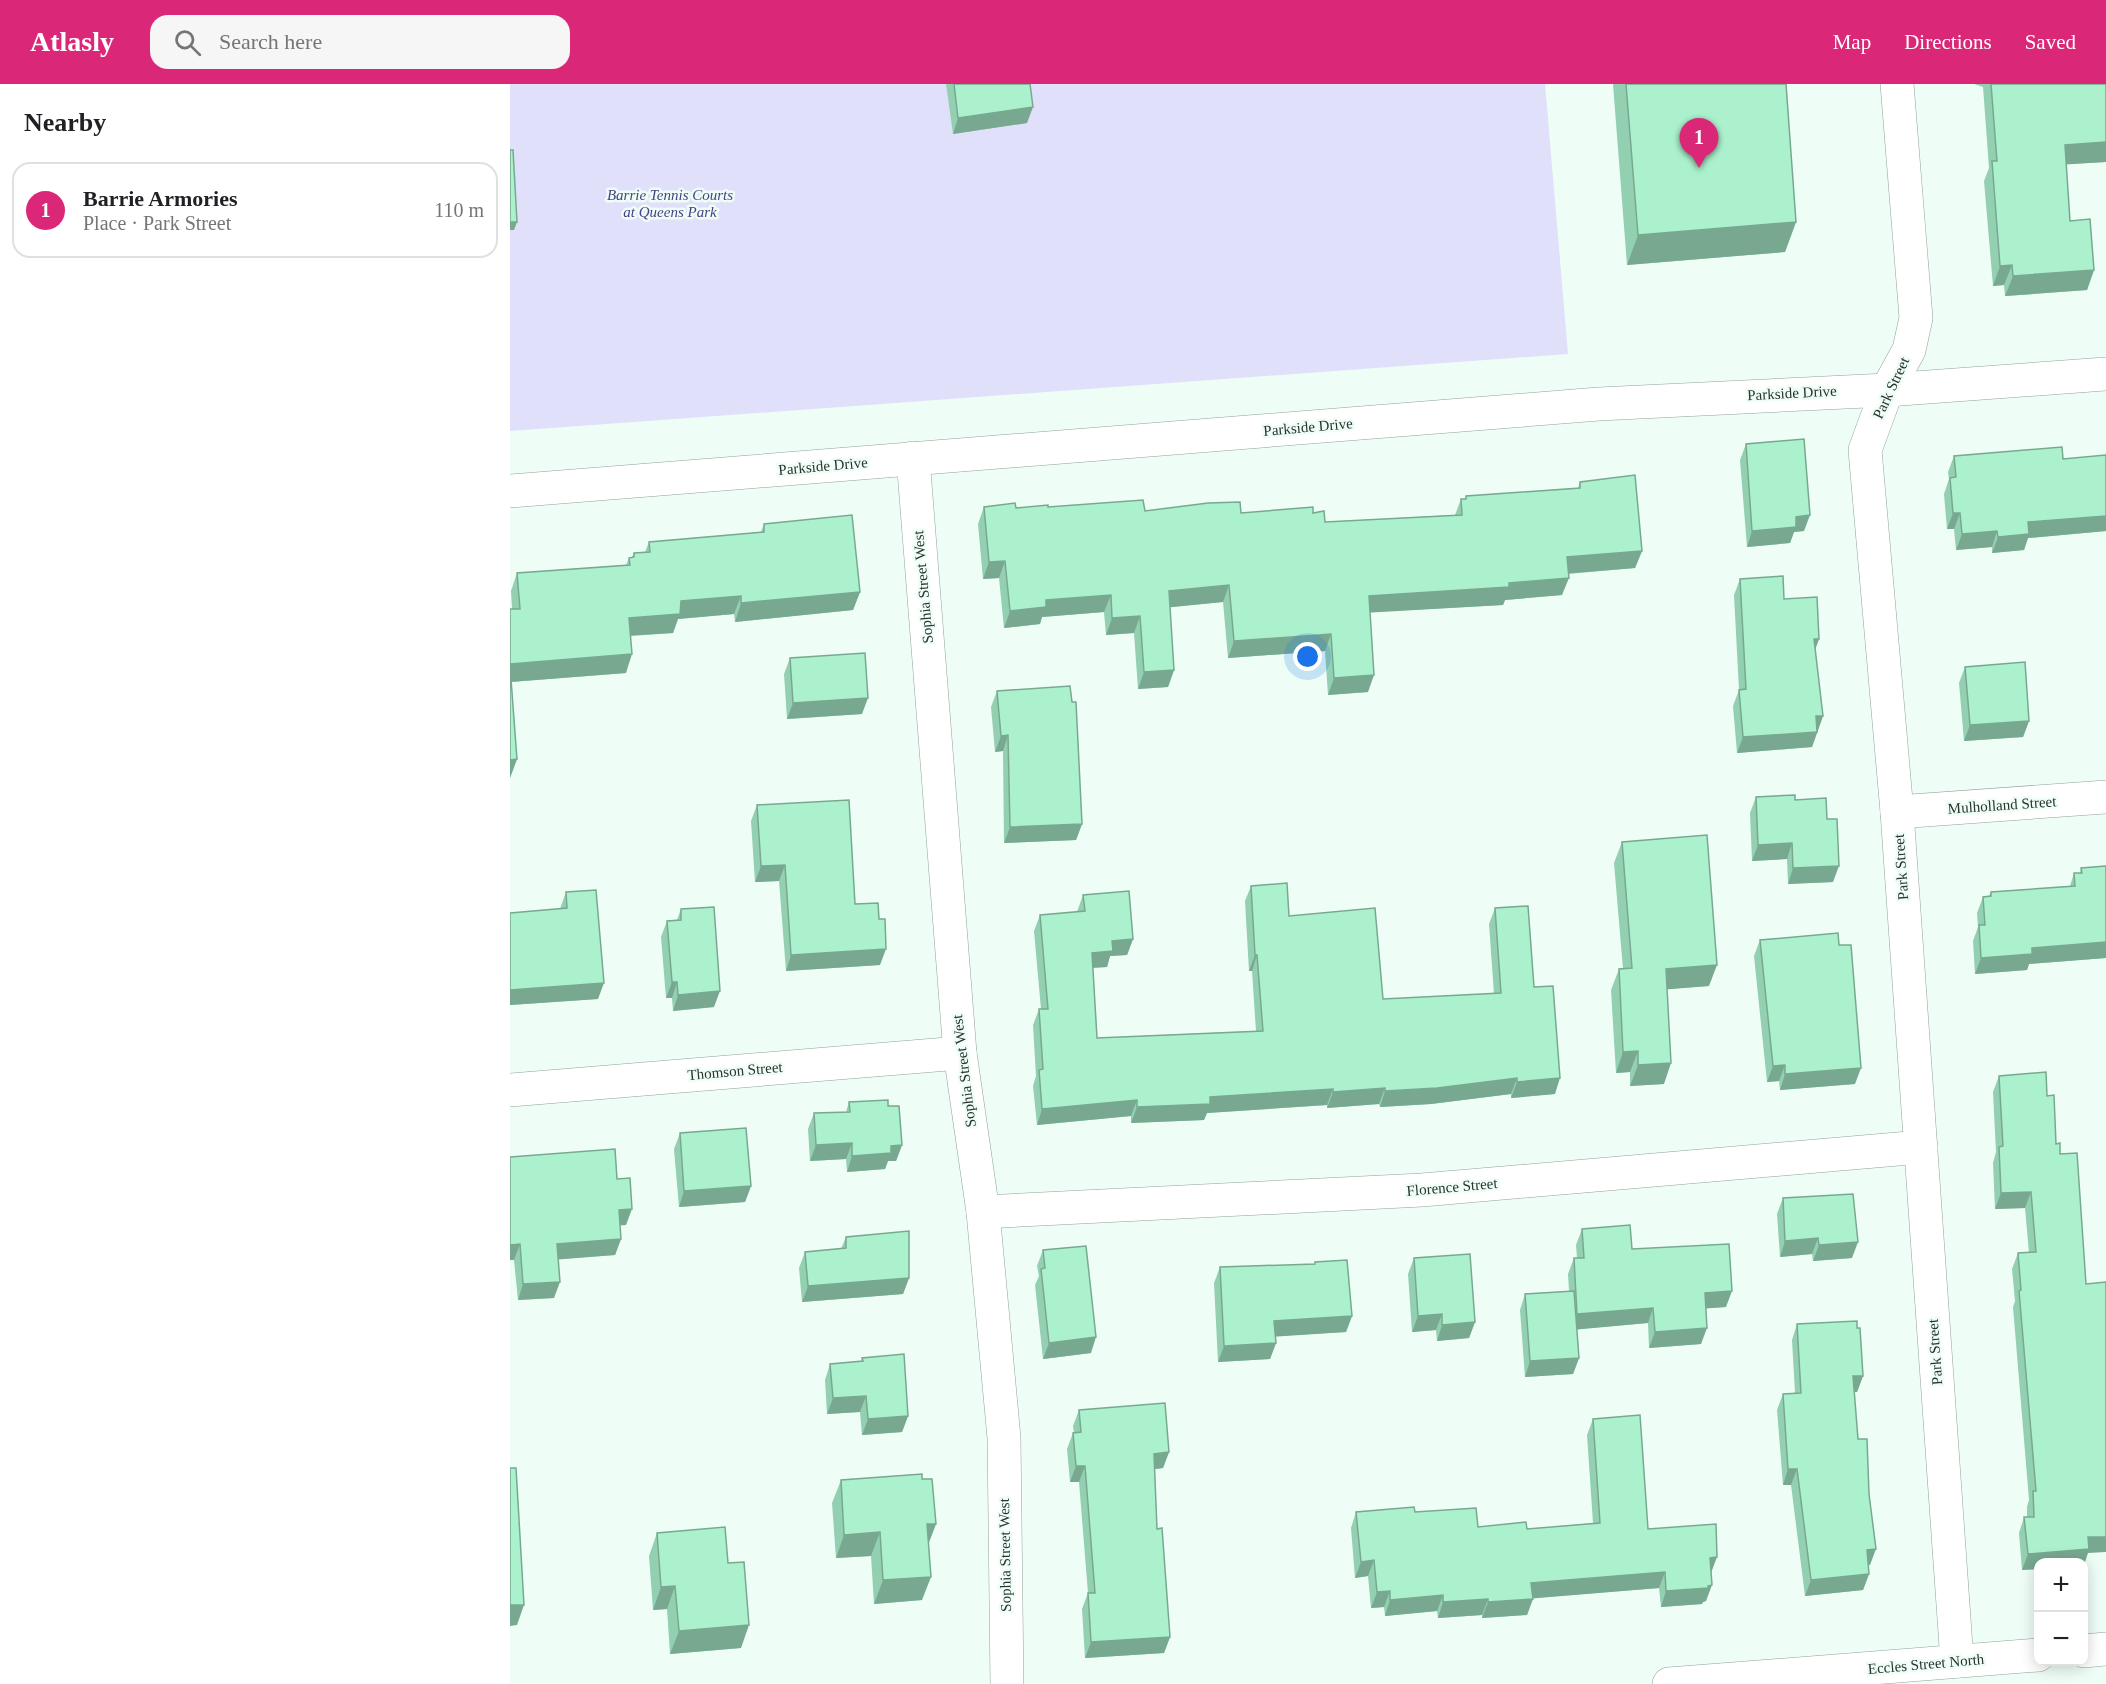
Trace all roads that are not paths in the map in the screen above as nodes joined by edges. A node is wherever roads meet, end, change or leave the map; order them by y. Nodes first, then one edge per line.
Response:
1 (1897, 84) edge
2 (2106, 374) edge
3 (1887, 390) junction
4 (913, 458) junction
5 (510, 491) edge
6 (2106, 797) edge
7 (1897, 812) junction
8 (960, 1053) junction
9 (510, 1090) edge
10 (1921, 1147) junction
11 (982, 1212) junction
12 (2106, 1649) edge
13 (2088, 1651) edge
14 (2034, 1654) edge
15 (1957, 1661) junction
16 (1007, 1684) edge
17 (1669, 1684) edge

1 - 3 street, Park Street
2 - 3 street, Parkside Drive
3 - 4 street, Parkside Drive
3 - 7 street, Park Street
4 - 5 street, Parkside Drive
4 - 8 street, Sophia Street West
6 - 7 street, Mulholland Street
7 - 10 street, Park Street
8 - 9 street, Thomson Street
8 - 11 street, Sophia Street West
10 - 11 street, Florence Street
10 - 15 street, Park Street
11 - 16 street, Sophia Street West
12 - 13 street
14 - 15 street, Eccles Street North
15 - 17 street, Eccles Street North

